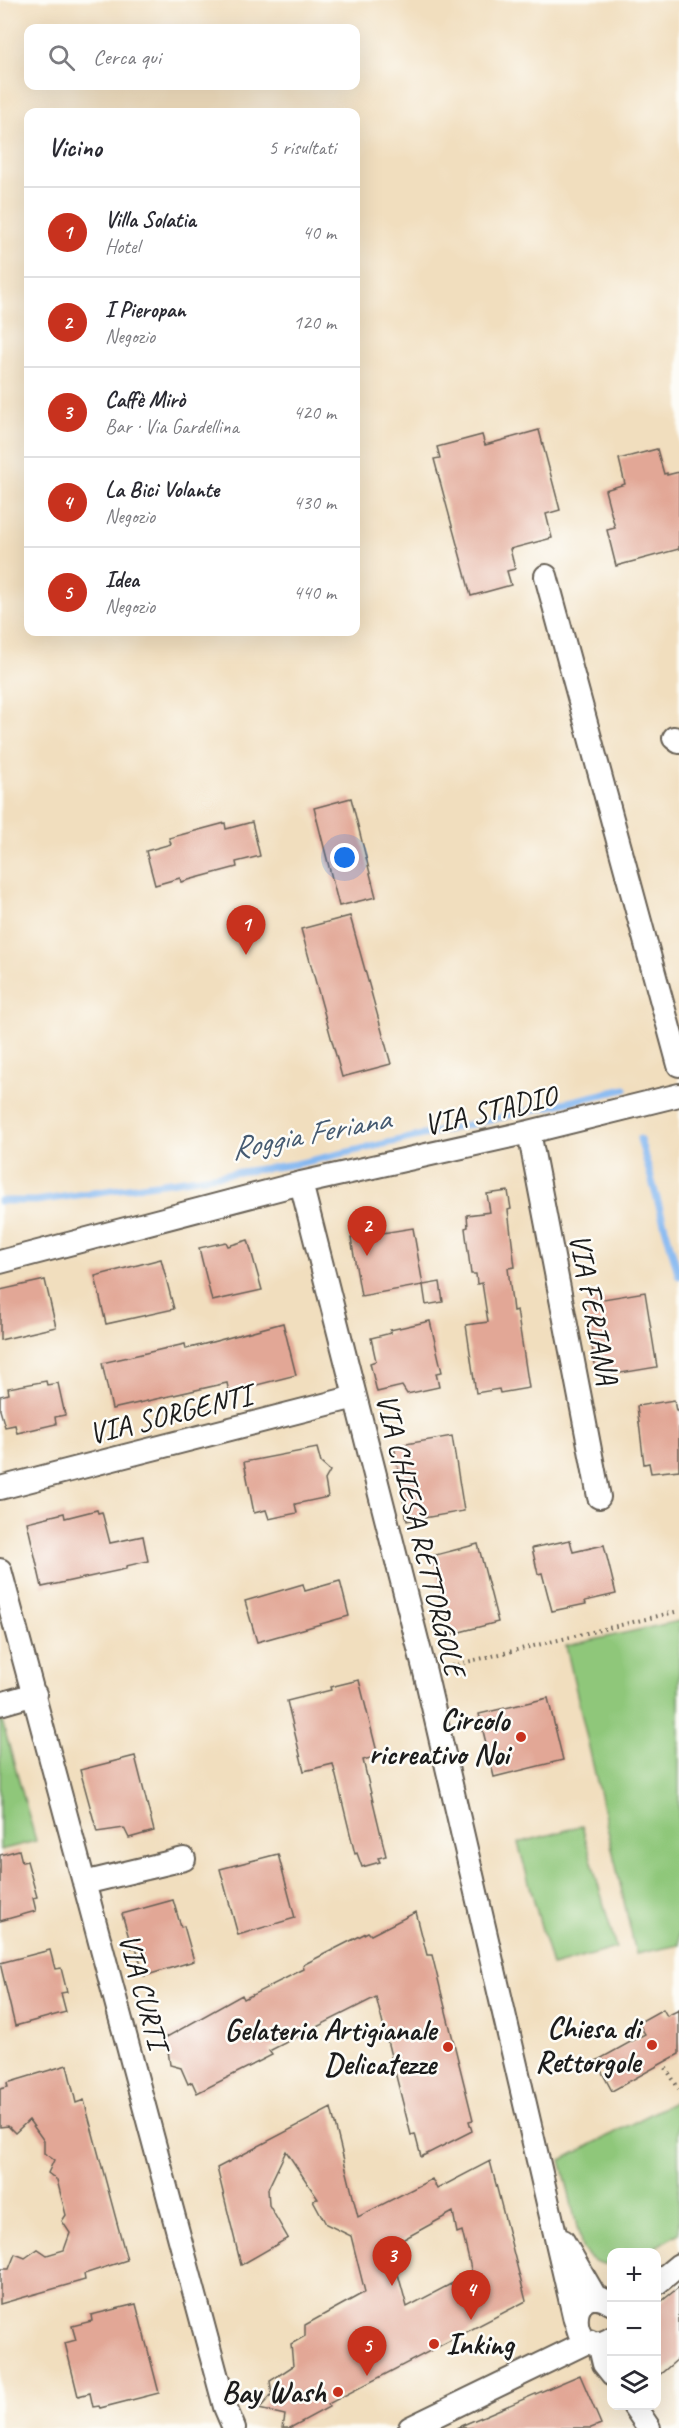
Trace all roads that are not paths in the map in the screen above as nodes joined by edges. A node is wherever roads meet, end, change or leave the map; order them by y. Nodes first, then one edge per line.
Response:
1 (546, 576) dead end
2 (679, 1065) edge
3 (679, 1095) edge
4 (529, 1132) junction
5 (301, 1183) junction
6 (0, 1262) edge
7 (355, 1398) junction
8 (0, 1488) edge
9 (599, 1497) dead end
10 (0, 1570) edge
11 (34, 1694) junction
12 (0, 1704) edge
13 (184, 1860) dead end
14 (84, 1883) junction
15 (550, 2219) junction
16 (606, 2300) edge
17 (590, 2333) edge
18 (607, 2368) edge
19 (637, 2410) edge
20 (234, 2428) edge
21 (410, 2428) edge
22 (649, 2428) edge

1 - 2 street
3 - 4 street, VIA STADIO
4 - 5 street, VIA STADIO
4 - 9 street, VIA FERIANA
5 - 6 street, VIA STADIO
5 - 7 street, VIA CHIESA RETTORGOLE
7 - 8 street, VIA SORGENTI
7 - 15 street, VIA CHIESA RETTORGOLE
10 - 11 street, VIA CURTI
11 - 12 street
11 - 14 street, VIA CURTI
13 - 14 street
14 - 20 street, VIA CURTI
15 - 16 street, VIA CHIESA RETTORGOLE
15 - 17 street, VIA CHIESA RETTORGOLE
16 - 17 street
17 - 18 street, VIA CHIESA RETTORGOLE
17 - 21 street
19 - 22 street

